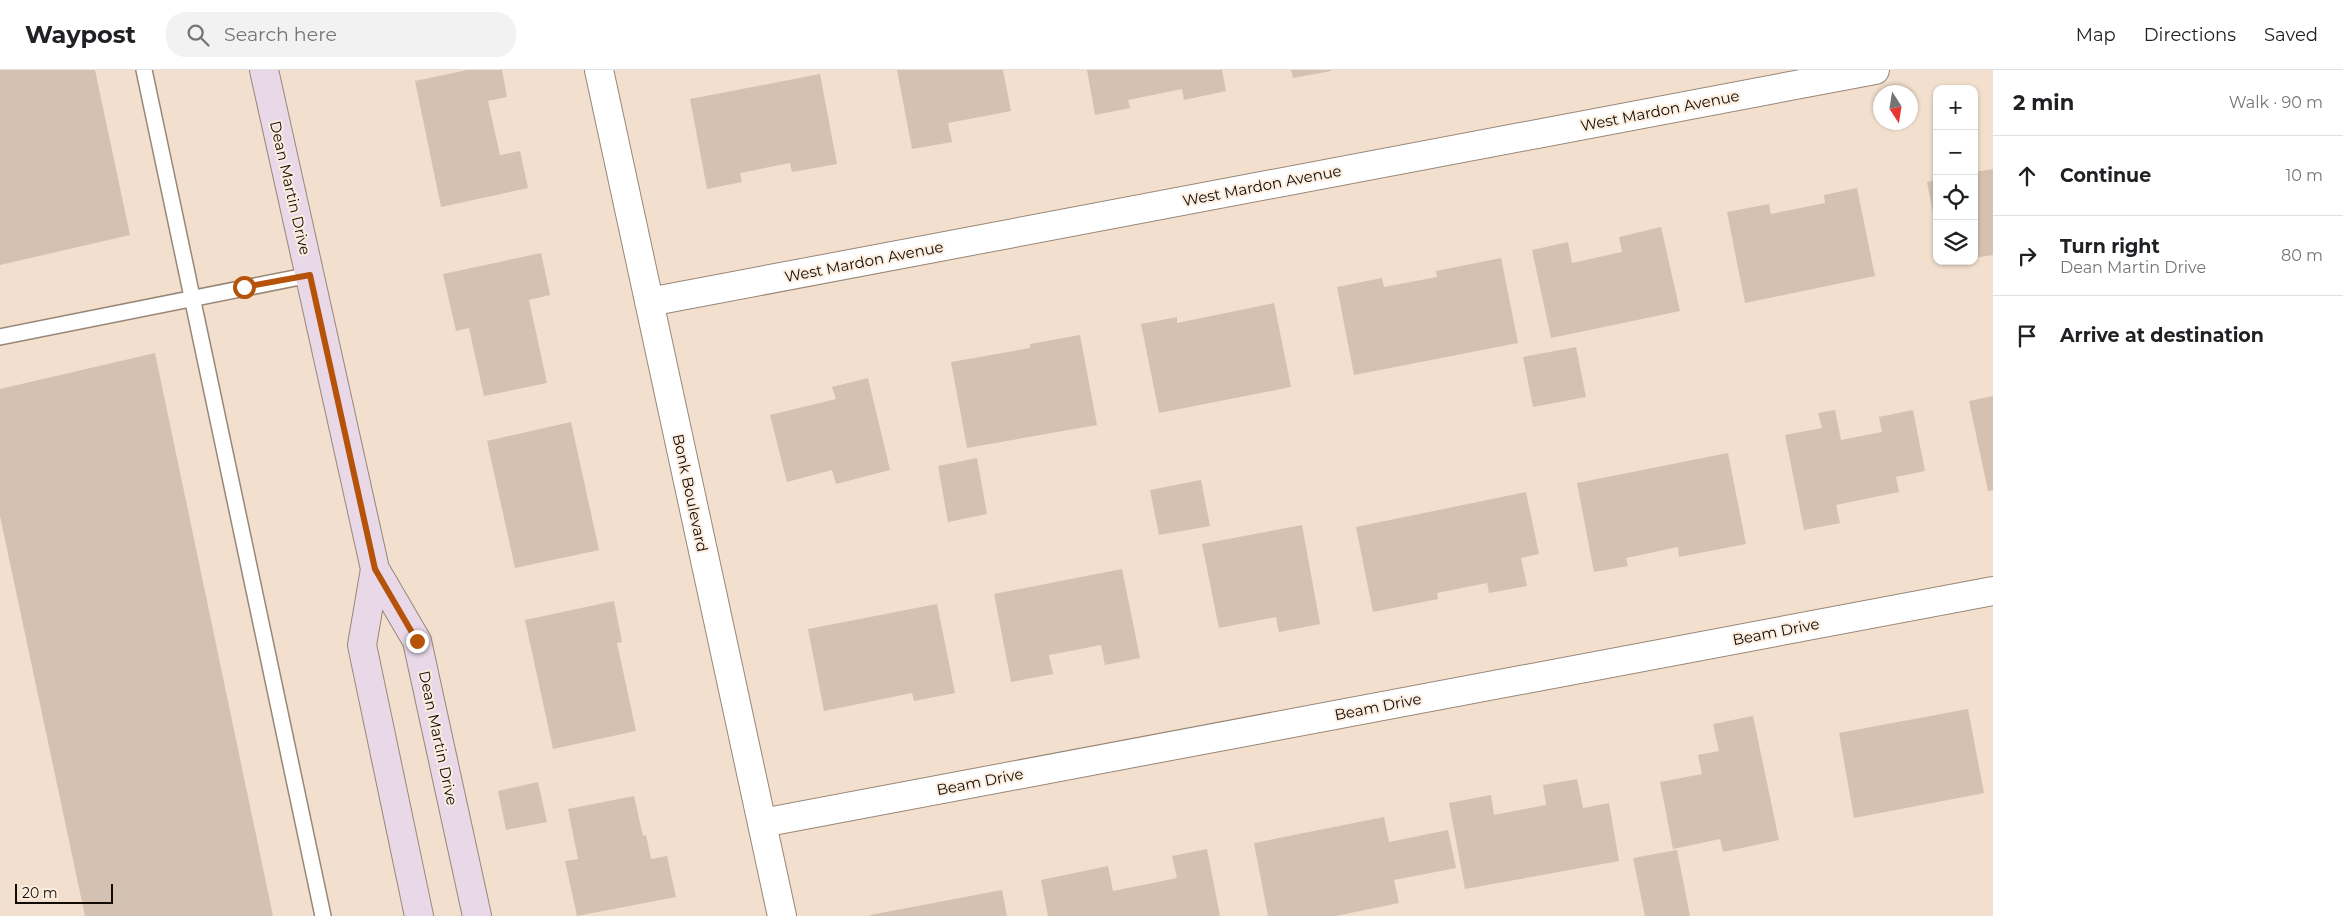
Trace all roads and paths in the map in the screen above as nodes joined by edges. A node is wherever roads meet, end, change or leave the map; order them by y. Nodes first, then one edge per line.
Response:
1 (144, 70) edge
2 (264, 70) edge
3 (599, 70) edge
4 (1875, 70) edge
5 (310, 275) junction
6 (192, 297) junction
7 (649, 302) junction
8 (0, 337) edge
9 (375, 569) junction
10 (1993, 592) edge
11 (762, 824) junction
12 (323, 916) edge
13 (419, 916) edge
14 (477, 916) edge
15 (782, 916) edge

1 - 6 lane
2 - 5 main road, Dean Martin Drive
3 - 7 street, Bonk Boulevard
4 - 7 street, West Mardon Avenue
5 - 6 lane
5 - 9 main road, Dean Martin Drive
6 - 8 lane
6 - 12 lane
7 - 11 street, Bonk Boulevard
9 - 13 main road, Dean Martin Drive
9 - 14 main road, Dean Martin Drive
10 - 11 street, Beam Drive
11 - 15 street, Bonk Boulevard

